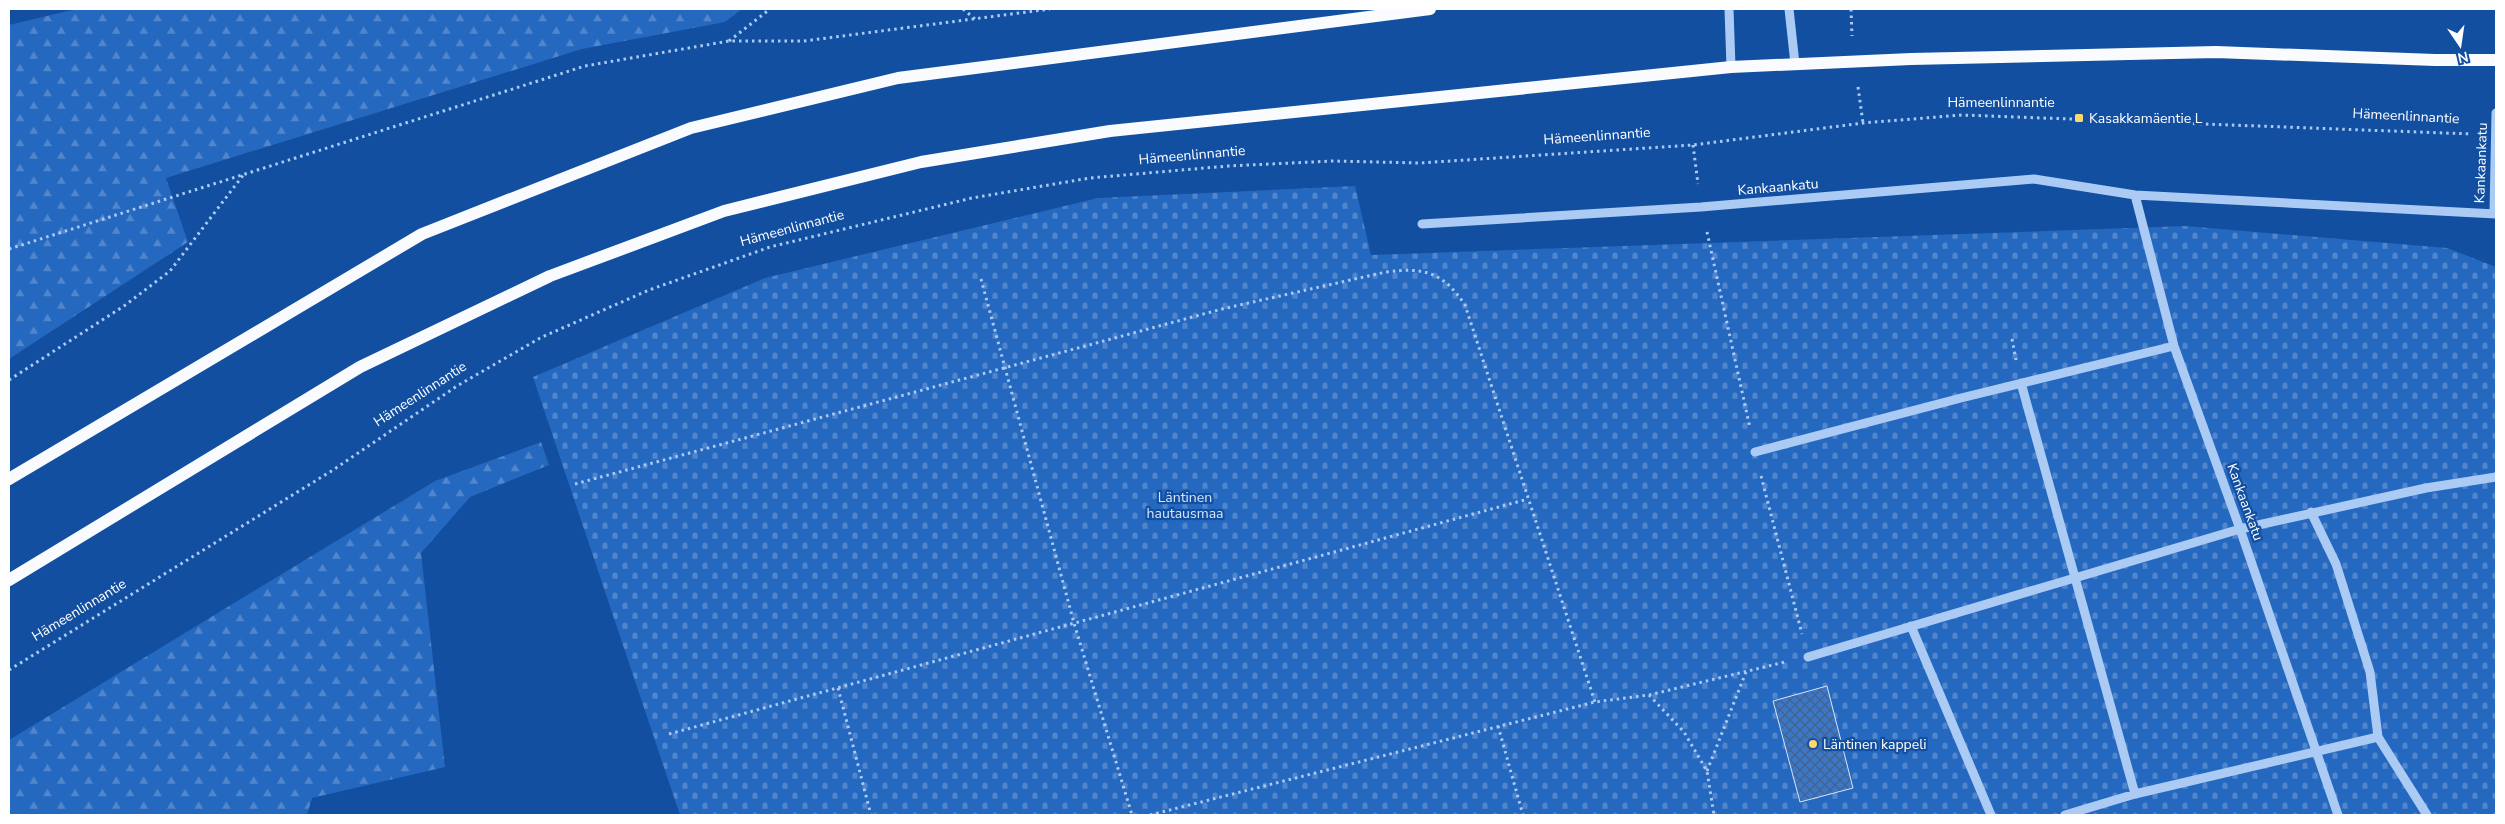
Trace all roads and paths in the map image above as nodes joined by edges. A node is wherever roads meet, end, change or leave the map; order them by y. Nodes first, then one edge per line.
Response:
1 (770, 9) edge
2 (964, 9) edge
3 (1050, 9) edge
4 (1430, 9) edge
5 (1729, 9) edge
6 (1789, 9) edge
7 (975, 19) junction
8 (729, 41) junction
9 (2496, 60) edge
10 (1794, 64) junction
11 (1731, 67) junction
12 (2496, 113) edge
13 (2496, 136) edge
14 (1693, 145) junction
15 (244, 174) junction
16 (2135, 195) junction
17 (1701, 207) junction
18 (2495, 214) edge
19 (1422, 224) dead end
20 (9, 249) edge
21 (981, 278) dead end
22 (2174, 346) junction
23 (1005, 366) junction
24 (9, 380) edge
25 (2021, 383) junction
26 (1755, 452) junction
27 (2496, 476) edge
28 (9, 479) edge
29 (575, 484) dead end
30 (1528, 499) junction
31 (2311, 512) junction
32 (2240, 528) junction
33 (2075, 578) junction
34 (9, 580) edge
35 (1074, 623) junction
36 (1911, 626) junction
37 (1808, 657) junction
38 (9, 670) edge
39 (1746, 672) junction
40 (838, 688) junction
41 (1649, 695) junction
42 (1595, 702) junction
43 (1498, 726) junction
44 (669, 734) dead end
45 (2378, 737) junction
46 (2317, 752) junction
47 (1707, 771) junction
48 (2135, 794) junction
49 (872, 815) edge
50 (1132, 815) edge
51 (1150, 815) edge
52 (1523, 815) edge
53 (1714, 815) edge
54 (1991, 815) edge
55 (2065, 815) edge
56 (2338, 815) edge
57 (2427, 815) edge

1 - 8 path
2 - 7 path
3 - 7 path
4 - 28 main road
5 - 11 street
6 - 10 street
7 - 8 path
8 - 15 path
9 - 10 main road
10 - 11 main road
11 - 34 main road
12 - 13 street, Kankaankatu
13 - 14 path, Hämeenlinnantie
13 - 18 street, Kankaankatu
14 - 17 path
14 - 38 path, Hämeenlinnantie
15 - 20 path
15 - 24 path
16 - 17 street, Kankaankatu
16 - 18 street, Kankaankatu
16 - 22 street, Kankaankatu
17 - 19 street, Kankaankatu
17 - 26 path
21 - 23 path
22 - 25 street
22 - 32 street, Kankaankatu
23 - 29 path
23 - 30 path
23 - 35 path
25 - 26 street
25 - 33 street
26 - 37 path
27 - 31 street
30 - 35 path
30 - 42 path
31 - 32 street
31 - 45 street
32 - 33 street
32 - 46 street, Kankaankatu
33 - 36 street
33 - 48 street
35 - 40 path
35 - 50 path
36 - 37 street
36 - 54 street
37 - 39 path
39 - 41 path
39 - 47 path
40 - 44 path
40 - 49 path
41 - 42 path
41 - 47 path
42 - 43 path
43 - 51 path
43 - 52 path
45 - 46 street
45 - 57 street
46 - 48 street
46 - 56 street, Kankaankatu
47 - 53 path
48 - 55 street

